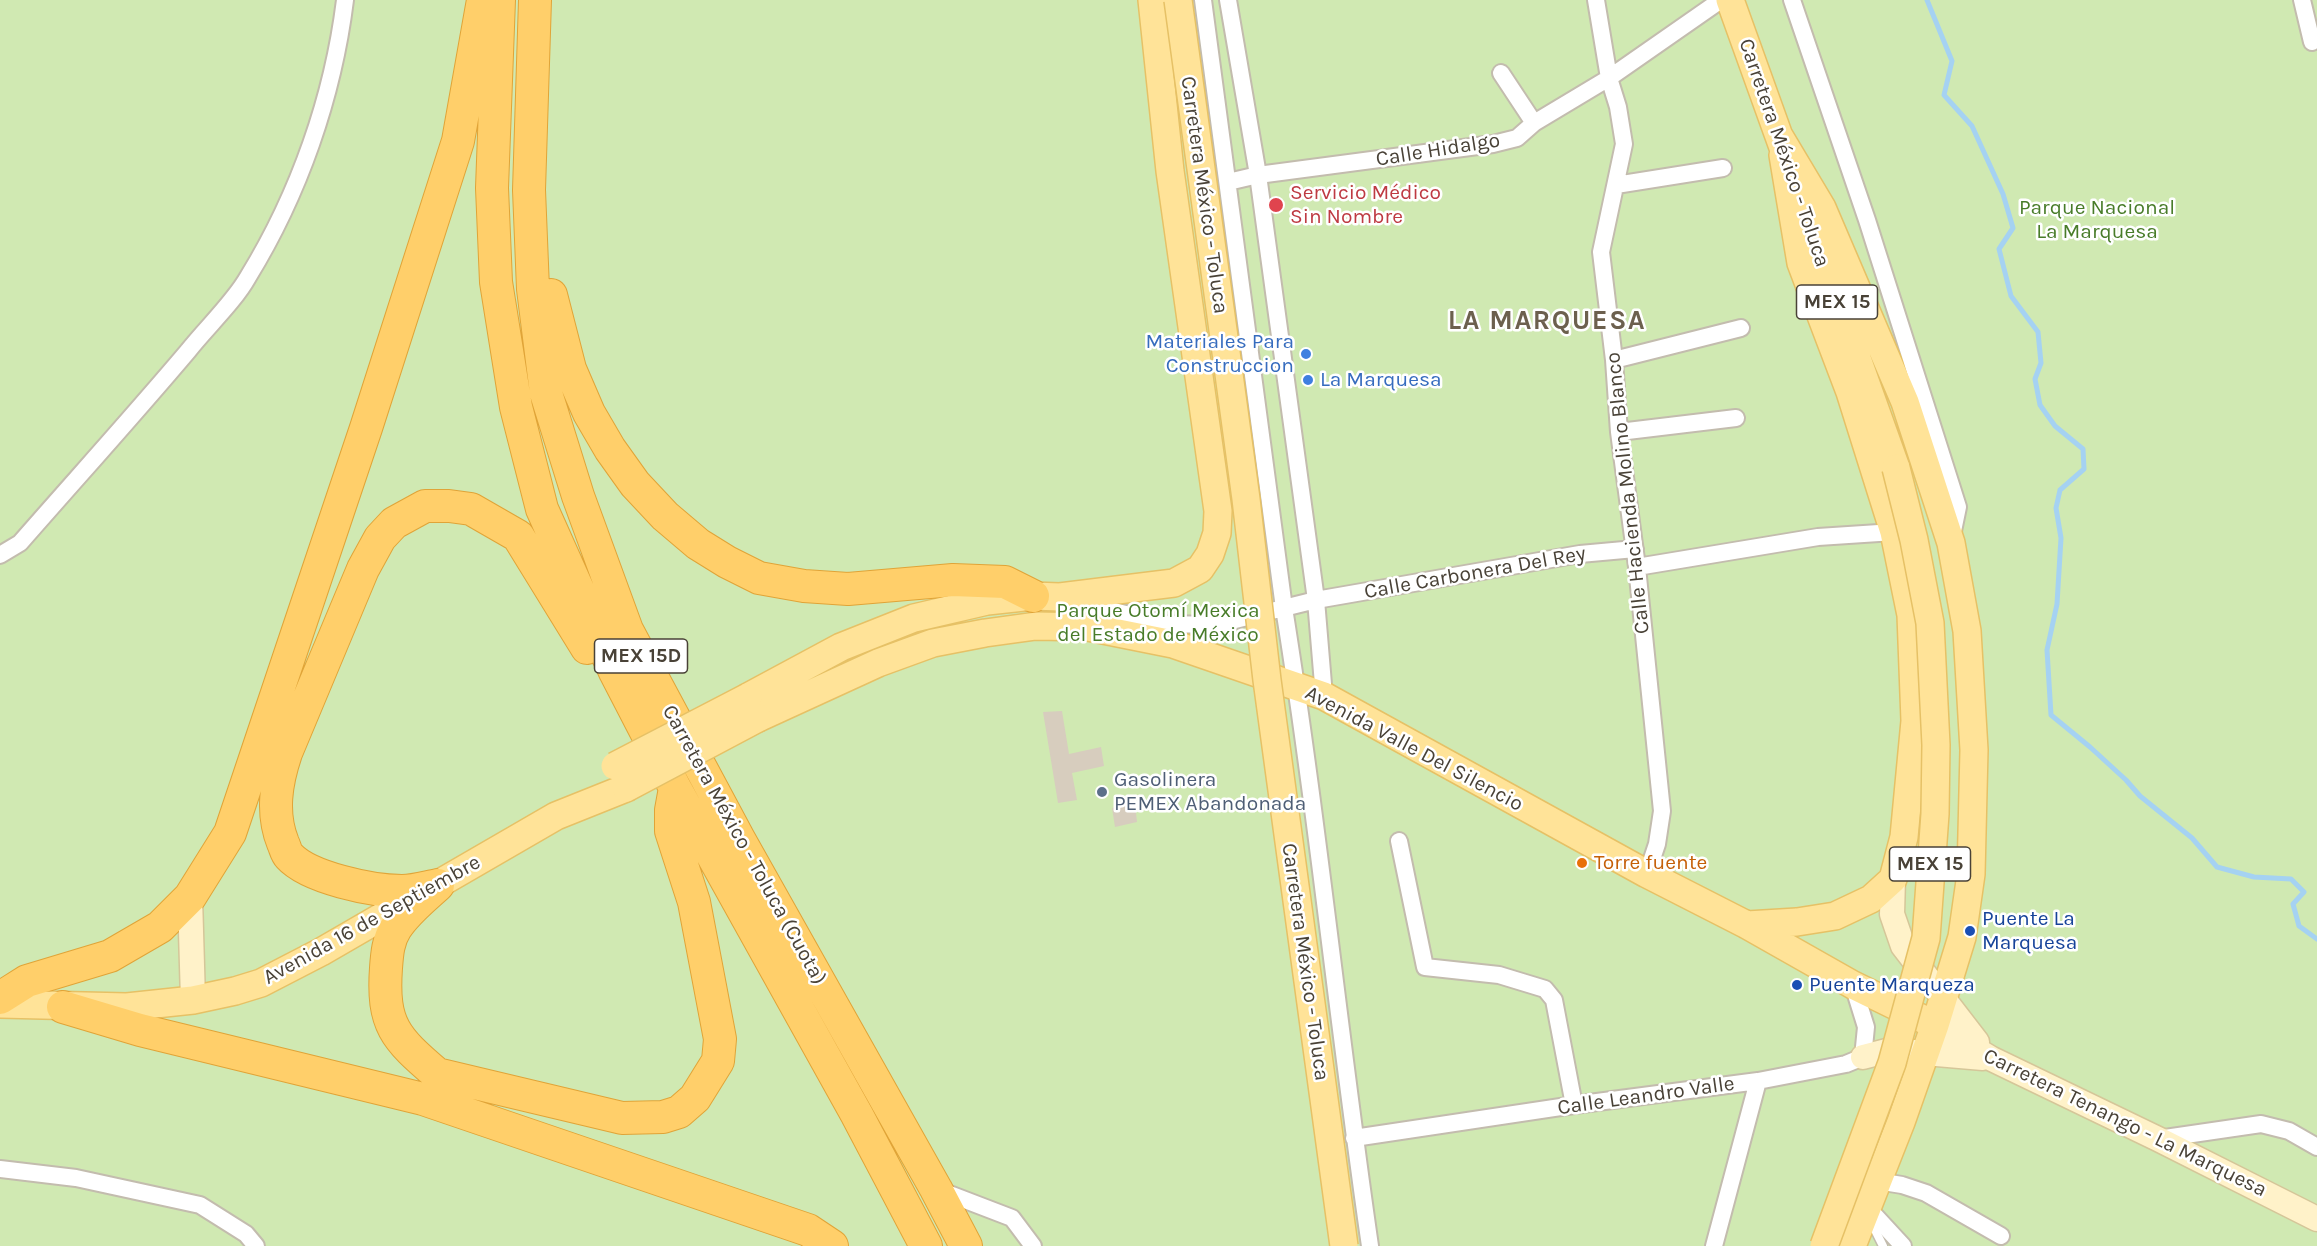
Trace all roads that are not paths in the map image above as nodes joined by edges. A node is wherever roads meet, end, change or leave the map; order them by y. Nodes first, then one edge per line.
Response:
1 (345, 0) edge
2 (483, 0) edge
3 (499, 0) edge
4 (535, 0) edge
5 (1152, 0) edge
6 (1178, 0) edge
7 (1203, 0) edge
8 (1228, 0) edge
9 (1596, 0) edge
10 (1721, 0) edge
11 (1730, 0) edge
12 (1792, 0) edge
13 (2302, 0) edge
14 (2312, 42) dead end
15 (1501, 73) dead end
16 (1609, 78) junction
17 (1534, 123) junction
18 (1779, 136) junction
19 (1723, 168) dead end
20 (1258, 175) junction
21 (1228, 182) junction
22 (1616, 185) junction
23 (529, 190) junction
24 (1741, 328) dead end
25 (1614, 360) junction
26 (1736, 418) dead end
27 (1619, 432) junction
28 (1894, 532) junction
29 (1950, 543) junction
30 (1635, 549) junction
31 (0, 555) edge
32 (1637, 567) junction
33 (1316, 600) junction
34 (1043, 606) junction
35 (1284, 608) junction
36 (615, 672) junction
37 (1297, 687) junction
38 (1324, 696) junction
39 (675, 788) junction
40 (1399, 841) dead end
41 (1647, 874) junction
42 (1893, 879) junction
43 (438, 885) junction
44 (190, 897) junction
45 (1747, 925) junction
46 (1852, 986) junction
47 (0, 999) edge
48 (193, 1000) junction
49 (0, 1004) edge
50 (63, 1007) junction
51 (1939, 1012) junction
52 (1925, 1052) junction
53 (1863, 1057) junction
54 (1992, 1059) junction
55 (1758, 1082) junction
56 (1574, 1105) junction
57 (1354, 1138) junction
58 (2158, 1139) junction
59 (2317, 1147) edge
60 (0, 1169) edge
61 (1877, 1181) junction
62 (936, 1189) junction
63 (1866, 1210) junction
64 (2317, 1219) edge
65 (2001, 1236) dead end
66 (256, 1246) edge
67 (832, 1246) edge
68 (926, 1246) edge
69 (966, 1246) edge
70 (1034, 1246) edge
71 (1344, 1246) edge
72 (1370, 1246) edge
73 (1714, 1246) edge
74 (1824, 1246) edge
75 (1852, 1246) edge
76 (1883, 1246) edge
77 (1903, 1246) edge

1 - 31 street
2 - 44 highway
3 - 36 highway, Carretera México - Toluca (Cuota) / MEX 15D
4 - 23 highway, Carretera México - Toluca (Cuota) / MEX 15D
5 - 34 main road
6 - 71 main road, Carretera México - Toluca, bridge
7 - 21 street
8 - 20 street
9 - 16 street, Calle Hacienda Molino Blanco
10 - 16 street, Calle Hidalgo
11 - 18 main road, Carretera México - Toluca / MEX 15
12 - 29 street
13 - 14 street
15 - 17 street
16 - 17 street, Calle Hidalgo
16 - 22 street, Calle Hacienda Molino Blanco
17 - 20 street, Calle Hidalgo
18 - 28 main road
18 - 29 main road
18 - 74 main road, Carretera México - Toluca / MEX 15, bridge
19 - 22 street
20 - 21 street, Calle Hidalgo
20 - 33 street
21 - 35 street
22 - 25 street, Calle Hacienda Molino Blanco
23 - 34 highway
23 - 62 highway, Carretera México - Toluca (Cuota) / MEX 15D
24 - 25 street
25 - 27 street, Calle Hacienda Molino Blanco
26 - 27 street
27 - 30 street, Calle Hacienda Molino Blanco
28 - 32 street
28 - 42 main road
29 - 51 main road
30 - 32 street, Calle Hacienda Molino Blanco
30 - 33 street, Calle Carbonera Del Rey
32 - 41 street, Calle Hacienda Molino Blanco
33 - 35 street, Calle Carbonera Del Rey
33 - 38 street
34 - 35 street, Calle Carbonera Del Rey
34 - 37 main road, Avenida Valle Del Silencio
34 - 43 main road, Avenida 16 de Septiembre, bridge
35 - 37 street
36 - 39 highway, Carretera México - Toluca (Cuota) / MEX 15D
36 - 43 highway
37 - 38 main road, Avenida Valle Del Silencio
37 - 57 street
38 - 41 main road, Avenida Valle Del Silencio
39 - 43 highway
39 - 68 highway, Carretera México - Toluca (Cuota) / MEX 15D
40 - 56 street
41 - 45 main road, Avenida Valle Del Silencio
42 - 45 main road
42 - 51 main road
43 - 48 main road, Avenida 16 de Septiembre
44 - 47 highway
44 - 48 main road
45 - 46 main road, Avenida Valle Del Silencio
46 - 51 main road, Avenida Valle Del Silencio
46 - 53 street
48 - 50 main road, Avenida 16 de Septiembre
49 - 50 main road, Avenida 16 de Septiembre
50 - 67 highway
51 - 52 main road
51 - 54 main road, Carretera Tenango - La Marquesa
52 - 53 main road
52 - 54 main road
52 - 61 main road
53 - 55 street, Calle Leandro Valle
54 - 58 main road, Carretera Tenango - La Marquesa
55 - 56 street, Calle Leandro Valle
55 - 73 street
56 - 57 street, Calle Leandro Valle
57 - 72 street
58 - 59 street
58 - 64 main road, Carretera Tenango - La Marquesa
60 - 66 street
61 - 63 main road
61 - 65 street
62 - 69 highway, Carretera México - Toluca (Cuota) / MEX 15D
62 - 70 street
63 - 75 main road
63 - 76 lane
63 - 77 street

